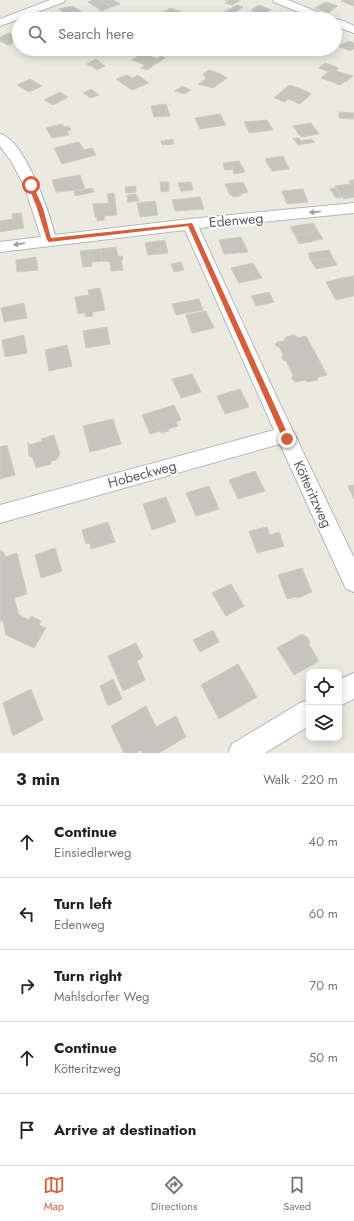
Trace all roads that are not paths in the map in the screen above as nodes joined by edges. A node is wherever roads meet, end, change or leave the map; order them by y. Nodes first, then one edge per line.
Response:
1 (60, 0) edge
2 (278, 0) edge
3 (29, 12) edge
4 (308, 12) edge
5 (12, 18) edge
6 (0, 23) edge
7 (342, 24) edge
8 (352, 27) edge
9 (0, 138) edge
10 (354, 208) edge
11 (190, 224) junction
12 (49, 240) junction
13 (0, 247) edge
14 (285, 435) junction
15 (0, 514) edge
16 (354, 582) edge
17 (354, 685) edge
18 (342, 692) edge
19 (306, 714) edge
20 (241, 753) edge

1 - 3 street
2 - 4 street
5 - 6 street
7 - 8 street
9 - 12 street
10 -> 11 street, Edenweg
11 - 12 street, Edenweg
11 - 14 street, Kötteritzweg
12 -> 13 street, Edenweg
14 - 15 street, Hobeckweg
14 - 16 street, Kötteritzweg
17 - 18 street
19 - 20 street

